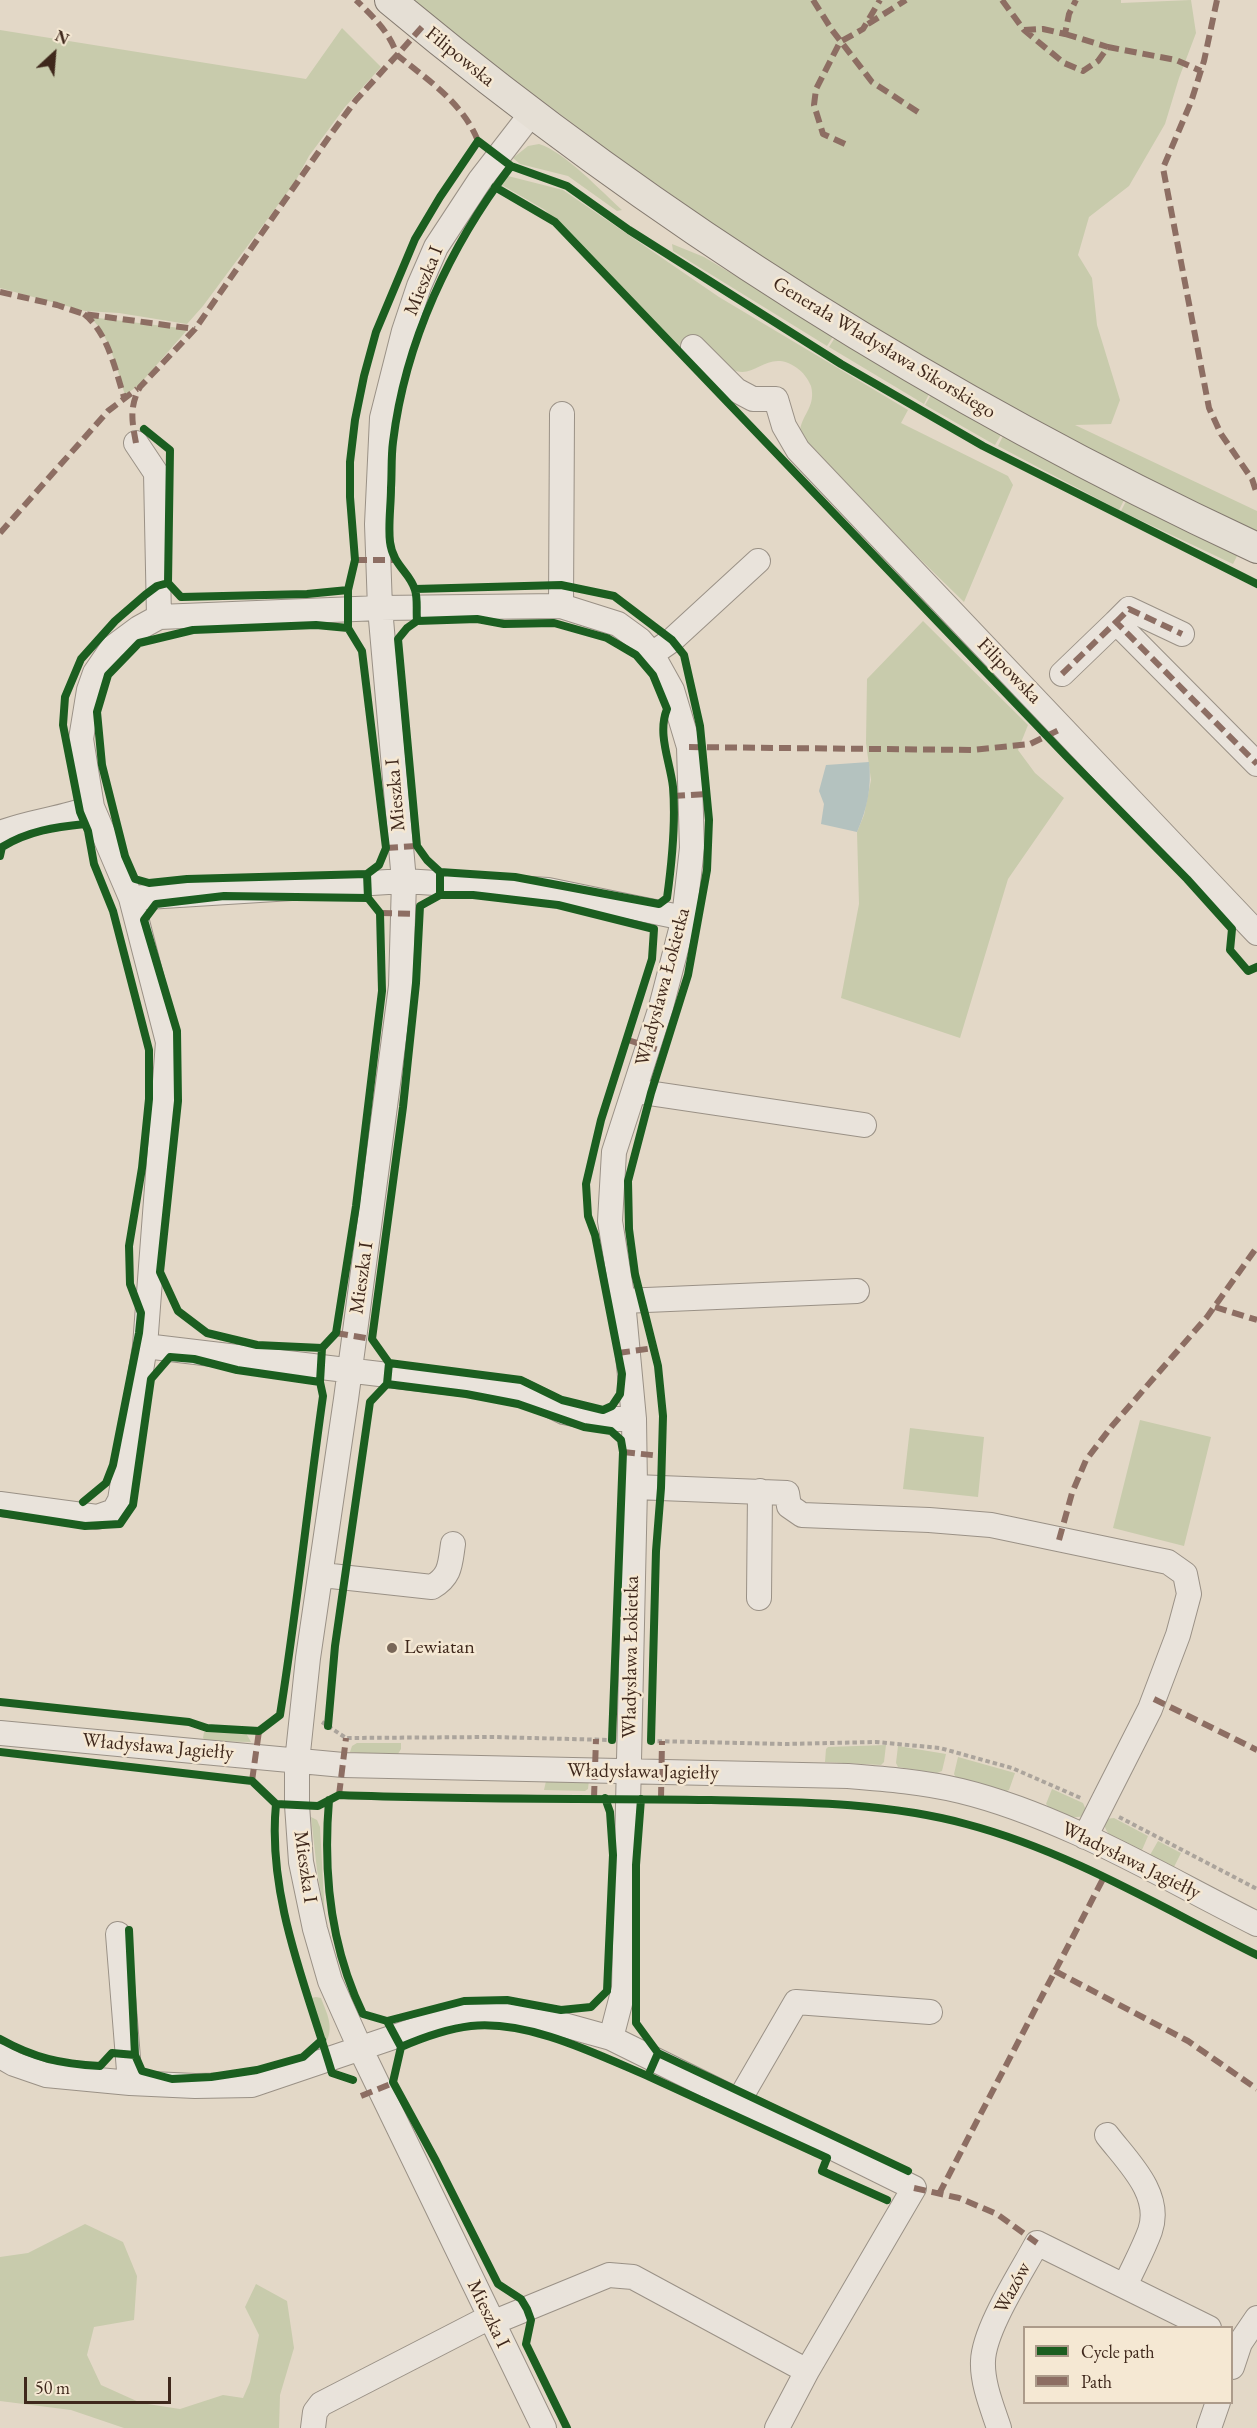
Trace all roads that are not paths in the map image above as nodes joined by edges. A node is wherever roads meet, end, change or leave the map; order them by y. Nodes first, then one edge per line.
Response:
1 (390, 0) edge
2 (531, 114) junction
3 (693, 347) dead end
4 (562, 414) dead end
5 (136, 443) dead end
6 (1257, 548) edge
7 (758, 561) dead end
8 (561, 606) junction
9 (380, 608) junction
10 (159, 617) junction
11 (1116, 622) junction
12 (1182, 634) dead end
13 (652, 654) junction
14 (1062, 674) dead end
15 (1257, 764) edge
16 (92, 807) junction
17 (0, 833) edge
18 (404, 881) junction
19 (131, 898) junction
20 (684, 918) junction
21 (1257, 933) edge
22 (635, 1091) junction
23 (864, 1125) dead end
24 (857, 1291) dead end
25 (623, 1301) junction
26 (145, 1346) junction
27 (350, 1370) junction
28 (634, 1419) junction
29 (635, 1487) junction
30 (760, 1491) junction
31 (0, 1504) edge
32 (453, 1544) dead end
33 (322, 1575) junction
34 (759, 1599) dead end
35 (0, 1733) edge
36 (297, 1762) junction
37 (628, 1773) junction
38 (1084, 1837) junction
39 (1257, 1924) edge
40 (118, 1934) dead end
41 (930, 2012) dead end
42 (611, 2038) junction
43 (360, 2048) junction
44 (0, 2056) edge
45 (130, 2083) junction
46 (738, 2103) junction
47 (1107, 2135) dead end
48 (1125, 2286) junction
49 (1257, 2318) edge
50 (491, 2320) junction
51 (1205, 2326) edge
52 (1236, 2341) edge
53 (1233, 2360) edge
54 (807, 2371) junction
55 (1218, 2404) edge
56 (313, 2428) edge
57 (544, 2428) edge
58 (777, 2428) edge
59 (999, 2428) edge
60 (1209, 2428) edge

1 - 2 main road, Filipowska
2 - 6 main road, Generała Władysława Sikorskiego
2 - 9 street, Mieszka I
3 - 21 street, Filipowska
4 - 8 street
5 - 10 street
7 - 13 street
8 - 9 street, Władysława Łokietka
8 - 13 street, Władysława Łokietka
9 - 10 street, Władysława Łokietka
9 - 18 street, Mieszka I
10 - 16 street, Władysława Łokietka
11 - 12 street
11 - 14 street
11 - 15 street
13 - 20 street, Władysława Łokietka
16 - 17 street
16 - 19 street, Władysława Łokietka
18 - 19 street
18 - 20 street
18 - 27 street, Mieszka I
19 - 26 street, Władysława Łokietka
20 - 22 street, Władysława Łokietka
22 - 23 street
22 - 25 street, Władysława Łokietka
24 - 25 street
25 - 28 street, Władysława Łokietka
26 - 27 street
26 - 31 street, Władysława Łokietka
27 - 28 street
27 - 33 street, Mieszka I
28 - 29 street, Władysława Łokietka
29 - 30 street
29 - 37 street, Władysława Łokietka
30 - 34 street
30 - 38 street
32 - 33 street
33 - 36 street, Mieszka I
35 - 36 street, Władysława Jagiełły
36 - 37 street, Władysława Jagiełły
36 - 43 street, Mieszka I
37 - 38 street, Władysława Jagiełły
37 - 42 street, Władysława Łokietka
38 - 39 street, Władysława Jagiełły
40 - 45 street
41 - 46 street
42 - 43 street
42 - 46 street
43 - 45 street
43 - 50 street, Mieszka I
44 - 45 street
46 - 54 street
47 - 48 street
48 - 51 street, Wazów
48 - 59 street, Wazów
49 - 52 street
50 - 54 street
50 - 56 street
50 - 57 street, Mieszka I
52 - 53 street
54 - 58 street
55 - 60 street

